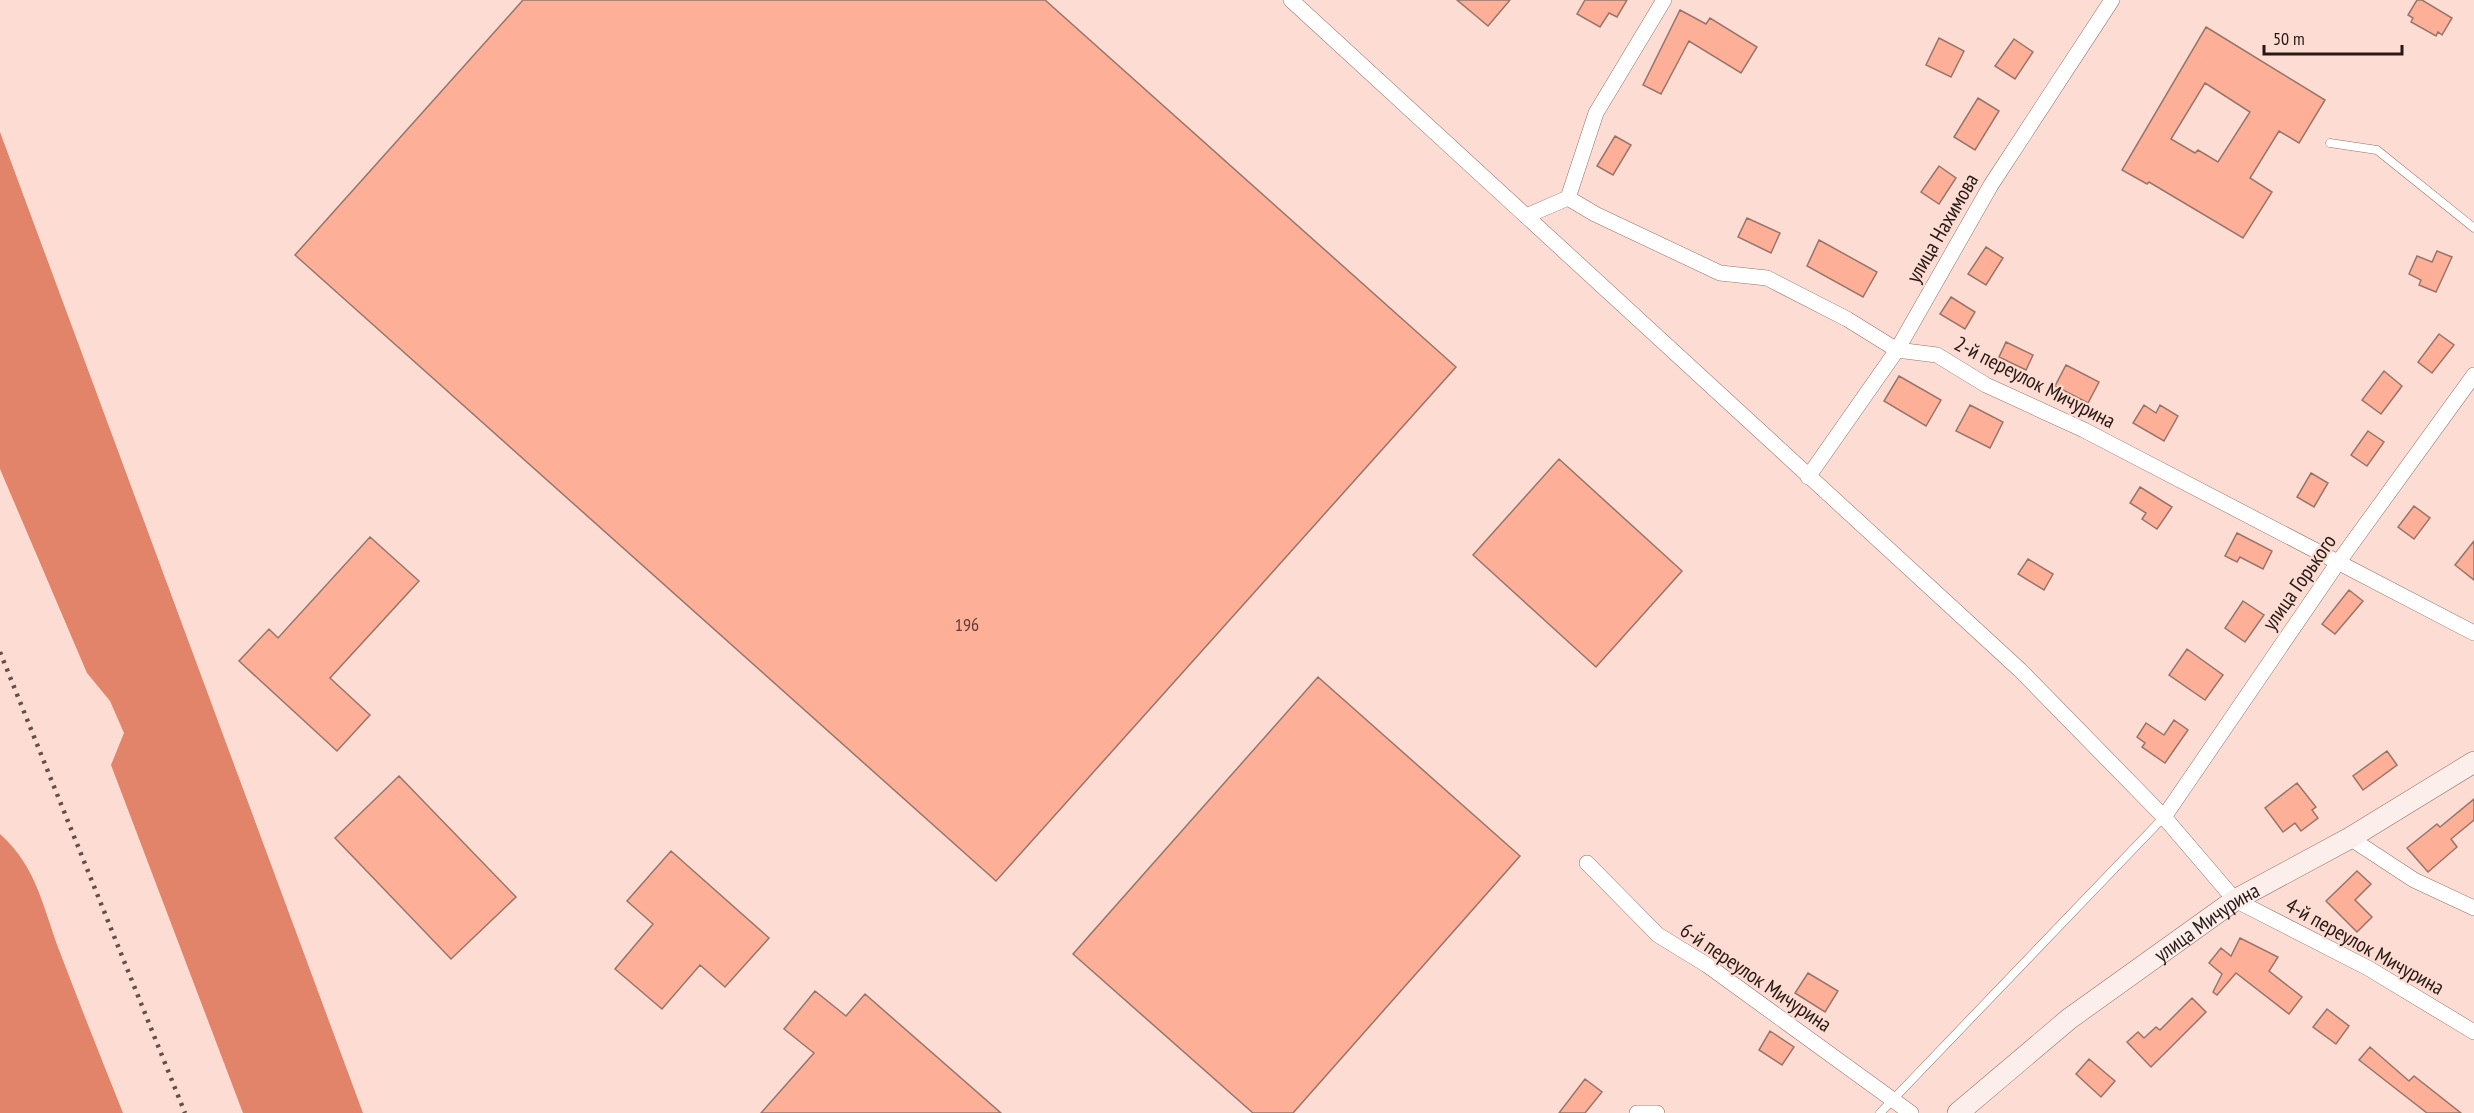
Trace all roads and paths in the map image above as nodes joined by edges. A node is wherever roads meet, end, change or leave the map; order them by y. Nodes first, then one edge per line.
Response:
1 (1291, 0) edge
2 (1664, 0) edge
3 (2112, 0) edge
4 (2330, 143) dead end
5 (1568, 198) junction
6 (1526, 216) junction
7 (2474, 228) edge
8 (1897, 350) junction
9 (2474, 375) edge
10 (1808, 477) junction
11 (2337, 564) junction
12 (2474, 633) edge
13 (2474, 762) edge
14 (2164, 817) junction
15 (2350, 838) junction
16 (1587, 863) dead end
17 (2235, 900) junction
18 (2474, 908) edge
19 (2474, 1032) edge
20 (1893, 1098) junction
21 (1637, 1113) edge
22 (1657, 1113) edge
23 (1880, 1113) edge
24 (1911, 1113) edge
25 (1958, 1113) edge

1 - 6 street
2 - 5 street
3 - 8 street, улица Нахимова
4 - 7 lane
5 - 6 street
5 - 8 street, 2-й переулок Мичурина
6 - 10 street
8 - 10 street, улица Нахимова
8 - 11 street, 2-й переулок Мичурина
9 - 11 street, улица Горького
10 - 14 street
11 - 12 street, 2-й переулок Мичурина
11 - 14 street, улица Горького
13 - 15 main road, улица Мичурина
14 - 17 street
14 - 20 lane
15 - 17 main road, улица Мичурина
15 - 18 street
16 - 20 street, 6-й переулок Мичурина
17 - 19 street, 4-й переулок Мичурина
17 - 25 main road, улица Мичурина
20 - 23 lane
20 - 24 street, 6-й переулок Мичурина
21 - 22 street

